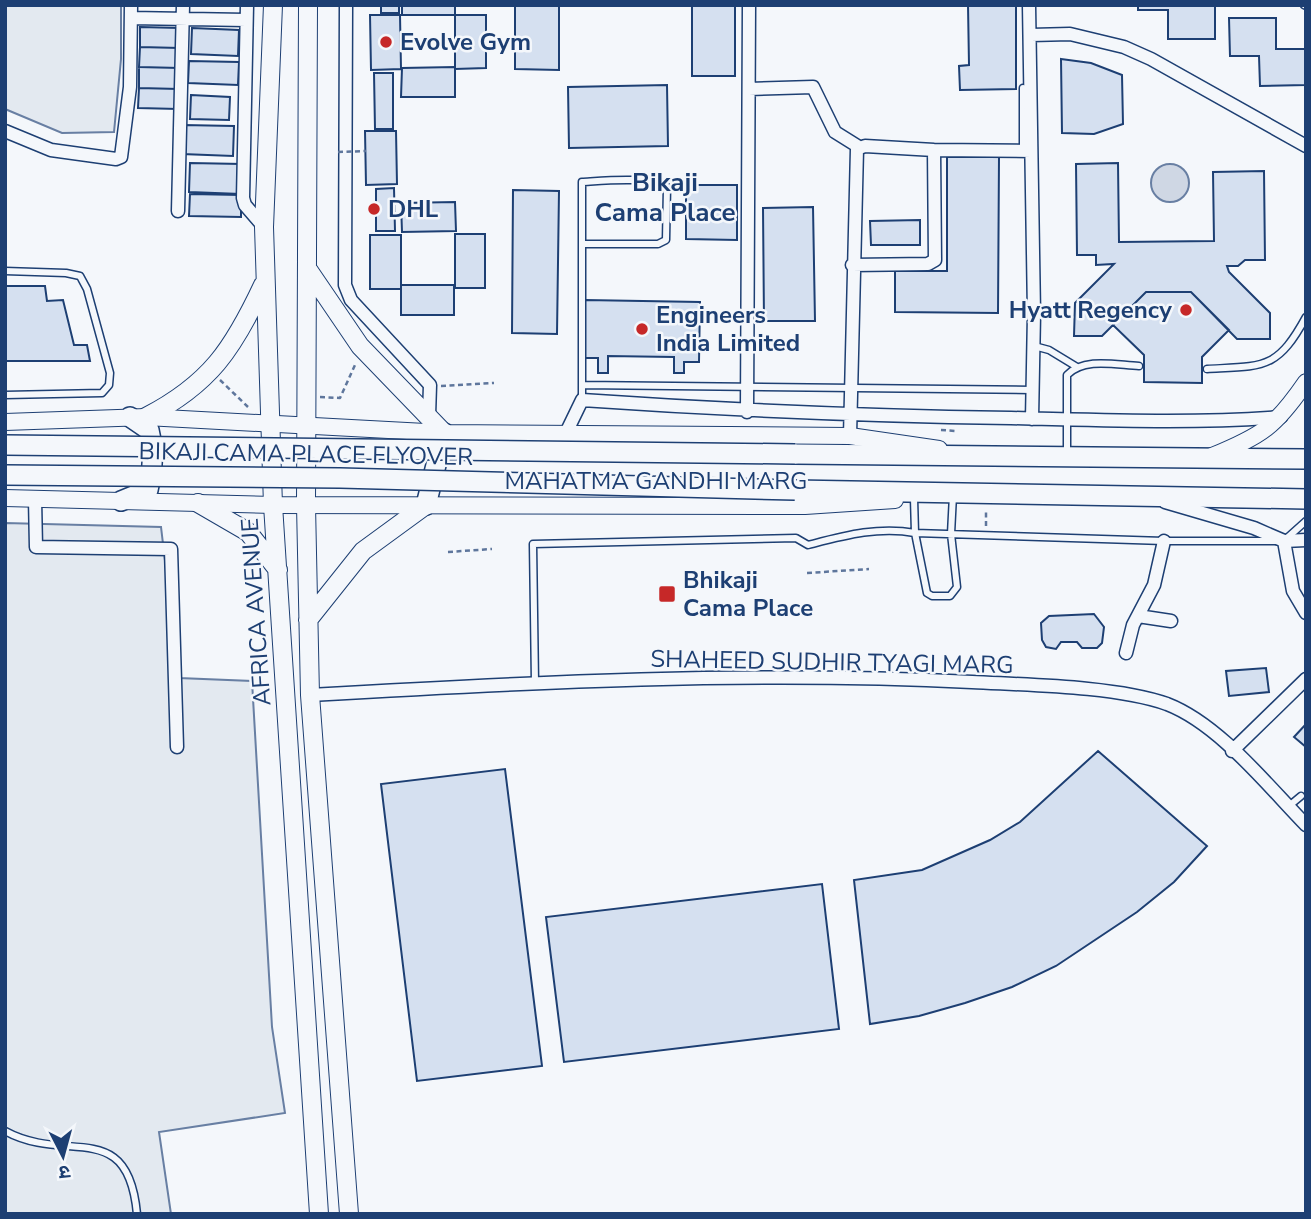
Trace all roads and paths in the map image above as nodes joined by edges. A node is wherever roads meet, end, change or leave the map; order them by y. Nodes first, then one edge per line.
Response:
1 (247, 5) edge
2 (273, 5) edge
3 (307, 5) edge
4 (346, 5) edge
5 (749, 5) edge
6 (1029, 5) edge
7 (131, 12) edge
8 (183, 12) edge
9 (246, 20) junction
10 (1031, 36) junction
11 (1023, 88) dead end
12 (749, 89) junction
13 (5, 131) edge
14 (1306, 146) edge
15 (859, 147) junction
16 (934, 150) junction
17 (366, 151) dead end
18 (1027, 151) junction
19 (338, 152) dead end
20 (178, 211) dead end
21 (264, 227) junction
22 (583, 244) junction
23 (852, 265) junction
24 (5, 271) edge
25 (309, 271) junction
26 (265, 280) junction
27 (1306, 317) edge
28 (1034, 345) junction
29 (363, 349) junction
30 (1139, 366) dead end
31 (1077, 367) junction
32 (1207, 369) dead end
33 (211, 372) junction
34 (1306, 382) edge
35 (494, 383) dead end
36 (582, 385) junction
37 (441, 386) dead end
38 (747, 387) junction
39 (850, 388) junction
40 (1032, 390) junction
41 (5, 395) edge
42 (308, 397) junction
43 (582, 400) junction
44 (270, 407) junction
45 (747, 412) junction
46 (850, 415) junction
47 (429, 416) junction
48 (1282, 416) junction
49 (138, 417) junction
50 (1032, 419) junction
51 (1066, 419) junction
52 (5, 422) edge
53 (308, 424) junction
54 (271, 426) junction
55 (444, 433) junction
56 (566, 433) junction
57 (850, 436) junction
58 (5, 445) edge
59 (983, 455) junction
60 (1067, 455) junction
61 (1210, 457) junction
62 (1306, 459) edge
63 (5, 475) edge
64 (953, 495) junction
65 (1148, 496) junction
66 (5, 498) edge
67 (914, 498) junction
68 (985, 498) junction
69 (35, 499) junction
70 (1306, 499) edge
71 (121, 501) junction
72 (198, 503) junction
73 (273, 505) junction
74 (306, 505) junction
75 (426, 505) junction
76 (1306, 521) edge
77 (986, 527) dead end
78 (915, 533) junction
79 (951, 534) junction
80 (1306, 540) edge
81 (1164, 541) junction
82 (1284, 541) junction
83 (492, 549) dead end
84 (448, 552) dead end
85 (869, 569) dead end
86 (280, 573) junction
87 (807, 573) dead end
88 (1306, 613) edge
89 (1138, 616) junction
90 (308, 620) junction
91 (1171, 621) dead end
92 (1126, 653) dead end
93 (1306, 679) edge
94 (535, 683) junction
95 (310, 695) junction
96 (177, 747) dead end
97 (1232, 751) junction
98 (1304, 796) edge
99 (1289, 807) junction
100 (1306, 824) edge
101 (5, 1131) edge
102 (137, 1214) edge
103 (320, 1214) edge
104 (349, 1214) edge

1 - 9 street
2 - 21 main road, AFRICA AVENUE
3 - 25 main road
4 - 47 street
5 - 12 street
6 - 10 street
7 - 8 street
7 - 13 street
8 - 9 street
8 - 20 street
9 - 21 street
10 - 14 street
10 - 18 street
11 - 18 lane
12 - 15 street
12 - 38 street
15 - 16 street
15 - 23 street
16 - 18 street
16 - 23 street
17 - 19 path, bridge
18 - 28 street
21 - 26 main road, AFRICA AVENUE
22 - 22 lane
22 - 36 lane
23 - 39 street
24 - 41 lane
25 - 29 main road
25 - 42 main road
26 - 33 main road
26 - 44 main road, AFRICA AVENUE
27 - 32 lane
28 - 31 lane
28 - 40 street
29 - 42 path
29 - 47 main road
30 - 31 lane
31 - 51 lane
33 - 44 path
33 - 49 main road
34 - 48 street
35 - 37 path
36 - 38 lane
36 - 43 lane
38 - 39 lane
38 - 45 street
39 - 40 lane
39 - 46 street
40 - 50 street
42 - 53 main road
43 - 45 street
43 - 56 street
44 - 54 main road, AFRICA AVENUE
45 - 46 street
46 - 50 street
46 - 57 street
47 - 55 main road
48 - 51 street
48 - 61 street
49 - 52 street
49 - 54 street
49 - 71 main road
50 - 51 street
51 - 60 lane
53 - 54 street
53 - 55 street
53 - 74 main road, AFRICA AVENUE
54 - 73 main road, AFRICA AVENUE
55 - 56 street
55 - 75 main road
56 - 57 street
57 - 59 street
58 - 59 main road, BIKAJI CAMA PLACE FLYOVER, bridge
59 - 60 main road
60 - 61 main road
61 - 62 main road
63 - 68 main road, BIKAJI CAMA PLACE FLYOVER, bridge
64 - 67 street, MAHATMA GANDHI MARG
64 - 68 street, MAHATMA GANDHI MARG
64 - 79 lane
65 - 68 main road, MAHATMA GANDHI MARG
65 - 70 main road, MAHATMA GANDHI MARG
65 - 82 street
66 - 69 street, MAHATMA GANDHI MARG
67 - 75 street, MAHATMA GANDHI MARG
67 - 78 lane
68 - 77 path
69 - 71 street, MAHATMA GANDHI MARG
69 - 96 street
71 - 72 street, MAHATMA GANDHI MARG
72 - 73 street, MAHATMA GANDHI MARG
72 - 86 main road
73 - 74 street, MAHATMA GANDHI MARG
73 - 86 main road, AFRICA AVENUE
74 - 75 street, MAHATMA GANDHI MARG
74 - 90 main road, AFRICA AVENUE
75 - 90 main road
76 - 82 lane
78 - 79 lane
78 - 79 lane
78 - 94 lane
79 - 81 lane
80 - 82 street
81 - 82 lane
81 - 89 street
82 - 88 street
83 - 84 path
85 - 87 path
86 - 103 main road, AFRICA AVENUE
89 - 91 street
89 - 92 street
90 - 95 main road, AFRICA AVENUE
93 - 97 street
94 - 95 street, SHAHEED SUDHIR TYAGI MARG
94 - 97 street, SHAHEED SUDHIR TYAGI MARG
95 - 104 main road, AFRICA AVENUE
97 - 99 street, SHAHEED SUDHIR TYAGI MARG
98 - 99 lane
99 - 100 street, SHAHEED SUDHIR TYAGI MARG
101 - 102 lane

